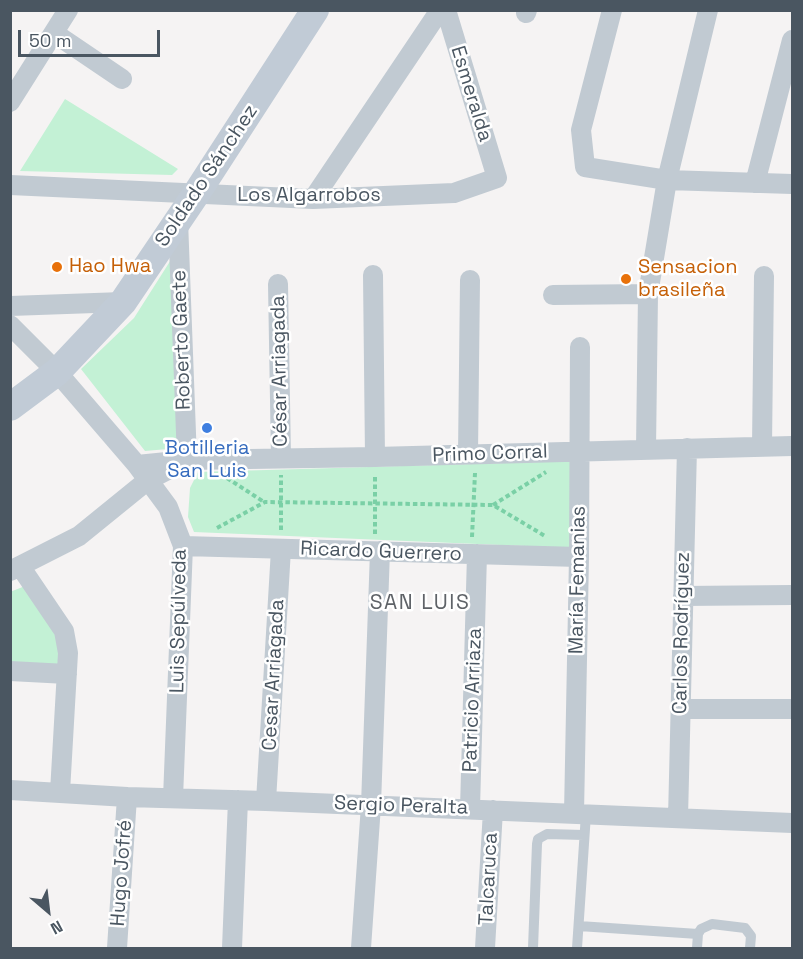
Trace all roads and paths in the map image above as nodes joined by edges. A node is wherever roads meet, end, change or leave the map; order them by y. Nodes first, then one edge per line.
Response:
1 (68, 10) edge
2 (315, 10) edge
3 (440, 10) edge
4 (446, 10) edge
5 (612, 10) edge
6 (708, 10) edge
7 (54, 33) junction
8 (792, 40) edge
9 (122, 79) dead end
10 (10, 102) edge
11 (497, 178) joint
12 (668, 180) junction
13 (754, 183) junction
14 (10, 184) edge
15 (792, 184) edge
16 (196, 194) junction
17 (313, 199) junction
18 (178, 220) junction
19 (373, 275) dead end
20 (764, 276) dead end
21 (470, 280) dead end
22 (278, 284) dead end
23 (648, 294) junction
24 (553, 295) dead end
25 (123, 302) junction
26 (10, 306) edge
27 (10, 325) edge
28 (580, 347) dead end
29 (57, 372) junction
30 (10, 407) edge
31 (762, 446) junction
32 (792, 446) edge
33 (687, 448) junction
34 (646, 449) junction
35 (579, 451) junction
36 (472, 454) junction
37 (375, 457) junction
38 (281, 458) junction
39 (192, 460) junction
40 (143, 473) junction
41 (265, 502) junction
42 (281, 502) junction
43 (375, 504) junction
44 (474, 504) junction
45 (493, 505) junction
46 (214, 530) dead end
47 (183, 546) junction
48 (281, 549) junction
49 (378, 551) junction
50 (474, 554) junction
51 (579, 557) junction
52 (15, 569) edge
53 (792, 595) edge
54 (683, 596) junction
55 (10, 672) edge
56 (67, 674) junction
57 (680, 709) junction
58 (792, 709) edge
59 (10, 790) edge
60 (60, 792) junction
61 (127, 797) junction
62 (173, 798) junction
63 (238, 800) junction
64 (266, 801) junction
65 (370, 805) junction
66 (470, 809) junction
67 (493, 810) junction
68 (580, 814) junction
69 (678, 818) junction
70 (792, 823) edge
71 (585, 835) junction
72 (579, 926) junction
73 (698, 934) junction
74 (117, 948) edge
75 (232, 948) edge
76 (361, 948) edge
77 (485, 948) edge
78 (533, 948) edge
79 (577, 948) edge
80 (697, 948) edge
81 (750, 948) edge

1 - 7 street
2 - 16 street, Soldado Sánchez
3 - 17 street
4 - 11 street, Esmeralda
5 - 12 street
6 - 12 street
7 - 9 street
7 - 10 street
8 - 13 street
11 - 17 street, Los Algarrobos
12 - 13 street
12 - 23 street
13 - 15 street
14 - 16 street, Los Algarrobos
16 - 17 street, Los Algarrobos
16 - 18 street, Soldado Sánchez
18 - 25 street, Soldado Sánchez
18 - 39 street, Roberto Gaete
19 - 37 street
20 - 31 street
21 - 36 street
22 - 38 street, César Arriagada
23 - 24 street
23 - 34 street
25 - 26 street
25 - 29 street, Soldado Sánchez
27 - 29 street, Luis Sepúlveda
28 - 35 street, María Femanias
29 - 30 street, Soldado Sánchez
29 - 40 street, Luis Sepúlveda
31 - 32 street, Primo Corral
31 - 33 street, Primo Corral
33 - 34 street, Primo Corral
33 - 54 street, Carlos Rodríguez
34 - 35 street, Primo Corral
35 - 36 street, Primo Corral
35 - 45 path
35 - 51 street, María Femanias
36 - 37 street, Primo Corral
36 - 44 path
37 - 38 street, Primo Corral
37 - 43 path
38 - 39 street, Primo Corral
38 - 42 path
39 - 40 street, Primo Corral
39 - 41 path
40 - 47 street, Luis Sepúlveda
40 - 52 street
41 - 42 path
41 - 46 path
42 - 43 path
42 - 48 path
43 - 44 path
43 - 49 path
44 - 45 path
44 - 50 path
45 - 51 path
47 - 48 street, Ricardo Guerrero
47 - 62 street, Luis Sepúlveda
48 - 49 street, Ricardo Guerrero
48 - 64 street, Cesar Arriagada
49 - 50 street, Ricardo Guerrero
49 - 65 street
50 - 51 street, Ricardo Guerrero
50 - 66 street, Patricio Arriaza
51 - 68 street, María Femanias
52 - 56 street
53 - 54 street
54 - 57 street, Carlos Rodríguez
55 - 56 street
56 - 60 street
57 - 58 street
57 - 69 street, Carlos Rodríguez
59 - 60 street, Sergio Peralta
60 - 61 street, Sergio Peralta
61 - 62 street, Sergio Peralta
61 - 74 street, Hugo Jofré
62 - 63 street, Sergio Peralta
63 - 64 street, Sergio Peralta
63 - 75 street
64 - 65 street, Sergio Peralta
65 - 66 street, Sergio Peralta
65 - 76 street
66 - 67 street, Sergio Peralta
67 - 68 street, Sergio Peralta
67 - 77 street, Talcaruca
68 - 69 street, Sergio Peralta
68 - 71 lane
69 - 70 street, Sergio Peralta
71 - 72 lane
71 - 78 lane
72 - 73 lane
72 - 79 lane
73 - 80 lane
73 - 81 lane

